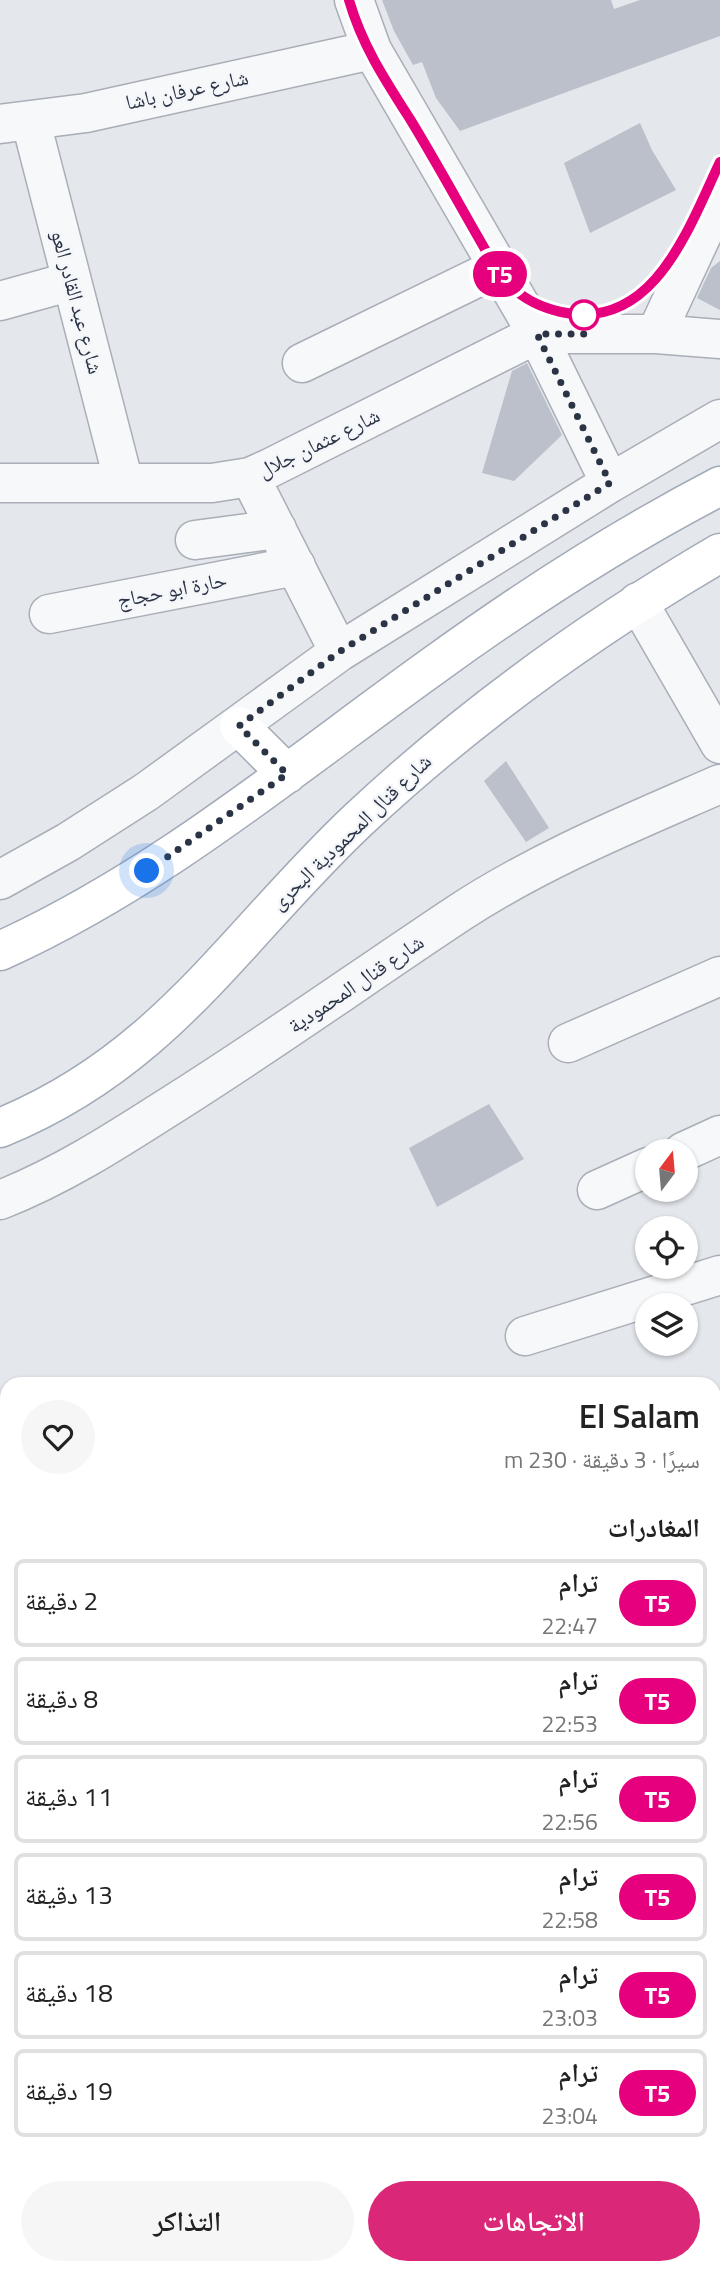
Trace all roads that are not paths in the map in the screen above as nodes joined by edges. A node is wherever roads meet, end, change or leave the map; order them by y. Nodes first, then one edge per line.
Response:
1 (354, 0) edge
2 (372, 50) junction
3 (15, 123) edge
4 (720, 196) edge
5 (499, 267) junction
6 (72, 281) junction
7 (0, 301) edge
8 (537, 334) junction
9 (656, 334) junction
10 (720, 339) edge
11 (302, 363) dead end
12 (720, 419) edge
13 (250, 477) junction
14 (124, 483) junction
15 (610, 483) junction
16 (0, 484) edge
17 (720, 486) edge
18 (277, 529) junction
19 (195, 540) dead end
20 (720, 553) edge
21 (296, 565) junction
22 (638, 602) junction
23 (49, 614) dead end
24 (339, 652) junction
25 (239, 726) junction
26 (720, 744) edge
27 (287, 774) junction
28 (720, 784) edge
29 (0, 880) edge
30 (0, 951) edge
31 (720, 976) edge
32 (568, 1043) dead end
33 (11, 1117) edge
34 (720, 1135) edge
35 (698, 1145) edge
36 (635, 1173) edge
37 (597, 1189) dead end
38 (0, 1200) edge
39 (720, 1275) edge
40 (525, 1336) dead end

1 - 2 street
2 - 3 street, شارع عرفان باشا
2 - 5 street
3 - 6 street, شارع عبد القادر العو
4 - 9 street
5 - 8 street
5 - 11 street
6 - 7 street
6 - 14 street, شارع عبد القادر العو
8 - 9 street
8 - 13 street, شارع عثمان جلال
8 - 15 street
9 - 10 street
12 - 15 street
13 - 14 street, شارع عثمان جلال
13 - 18 street
14 - 16 street, شارع عثمان جلال
15 - 24 street
17 - 27 main road
18 - 19 street
18 - 21 street
20 - 22 main road, شارع قنال المحمودية البحرى
21 - 23 street, حارة ابو حجاج
21 - 24 street
22 - 26 street
22 - 33 main road, شارع قنال المحمودية البحرى
24 - 25 street
25 - 27 main road
25 - 29 street
27 - 30 main road
28 - 38 street, شارع قنال المحمودية
31 - 32 street
34 - 35 street
36 - 37 street
39 - 40 street

